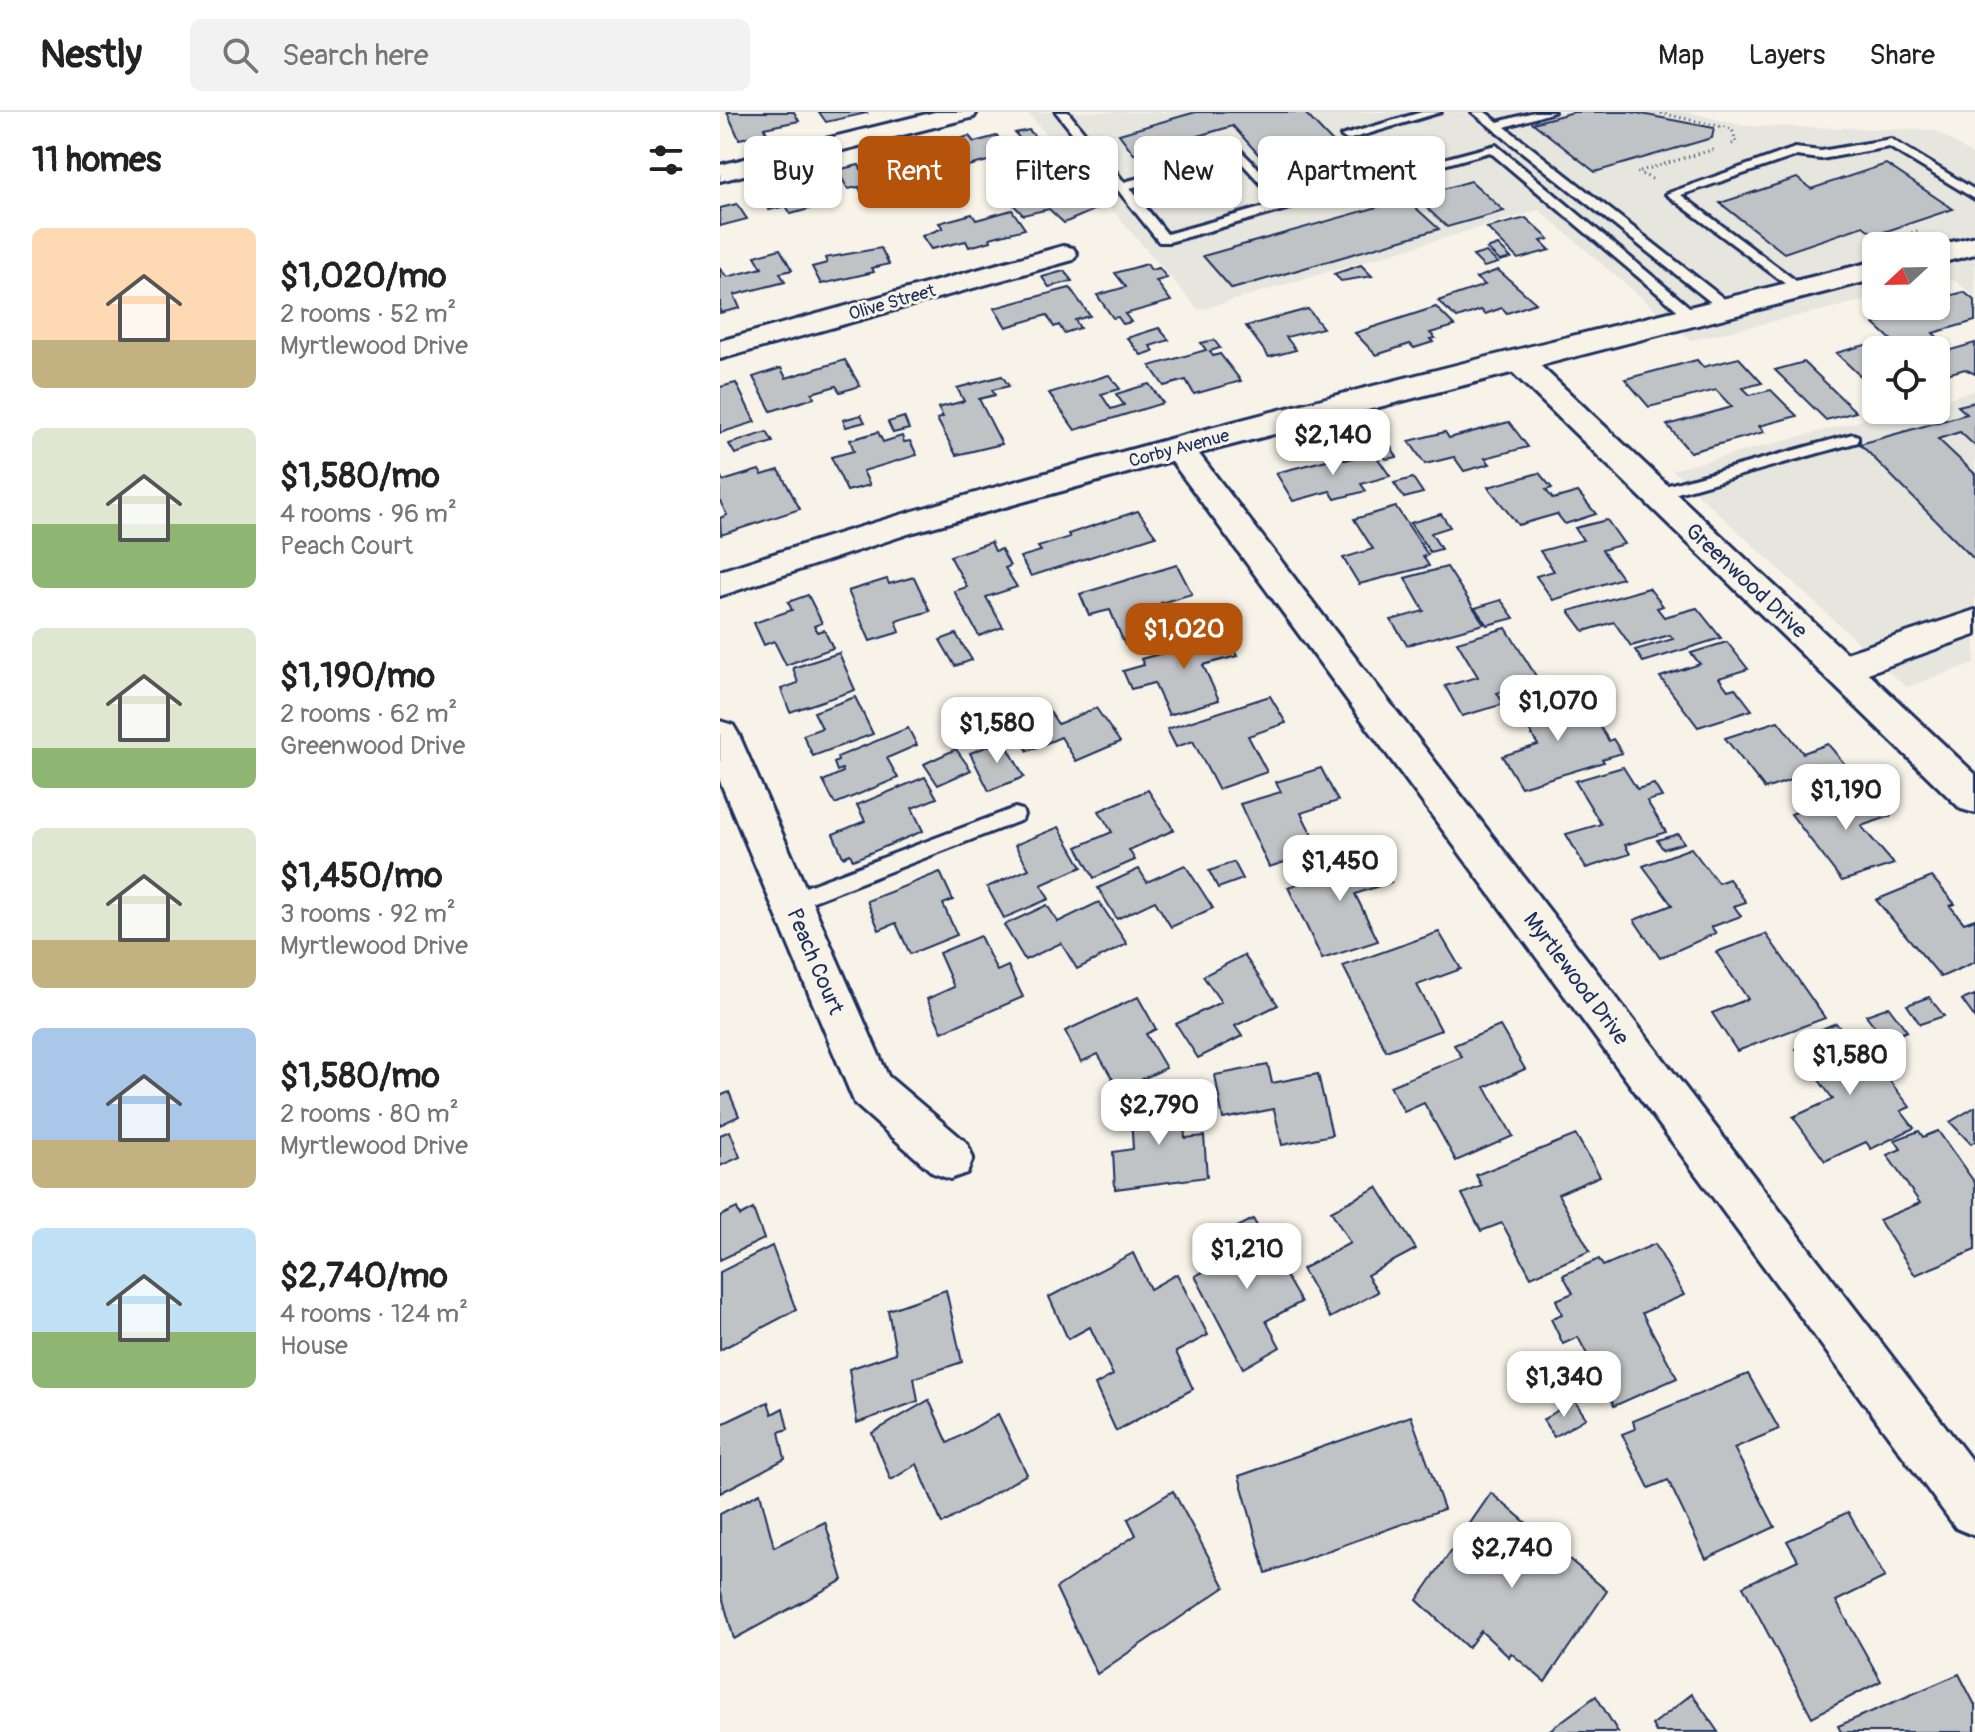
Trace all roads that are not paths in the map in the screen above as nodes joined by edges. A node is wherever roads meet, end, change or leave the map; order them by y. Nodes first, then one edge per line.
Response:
1 (965, 112) edge
2 (1062, 112) edge
3 (1435, 112) edge
4 (1478, 112) edge
5 (1548, 112) edge
6 (1496, 126) junction
7 (1347, 136) dead end
8 (1445, 161) edge
9 (720, 173) edge
10 (1258, 173) edge
11 (1122, 186) junction
12 (1975, 195) edge
13 (1273, 208) edge
14 (1950, 243) edge
15 (1975, 245) edge
16 (1063, 254) dead end
17 (1862, 264) edge
18 (1799, 290) junction
19 (1727, 308) junction
20 (1693, 316) junction
21 (720, 350) edge
22 (1518, 361) junction
23 (1853, 439) dead end
24 (1178, 448) junction
25 (1656, 494) junction
26 (720, 584) edge
27 (1975, 622) edge
28 (1841, 669) junction
29 (720, 735) edge
30 (1975, 798) edge
31 (1015, 815) dead end
32 (791, 901) junction
33 (950, 1158) dead end
34 (1975, 1509) edge

1 - 9 street
2 - 11 lane
3 - 7 lane
4 - 6 lane
5 - 6 lane
6 - 19 lane
8 - 20 lane
10 - 11 lane
11 - 13 lane
12 - 18 lane
14 - 15 street
16 - 21 street, Olive Street
17 - 18 street, Corby Avenue
18 - 19 street, Corby Avenue
19 - 20 street, Corby Avenue
20 - 22 street, Corby Avenue
22 - 24 street, Corby Avenue
22 - 25 street, Greenwood Drive
23 - 25 lane
24 - 26 street, Corby Avenue
24 - 34 street, Myrtlewood Drive
25 - 28 street, Greenwood Drive
27 - 28 street
28 - 30 street, Greenwood Drive
29 - 32 street, Peach Court
31 - 32 lane
32 - 33 street, Peach Court

